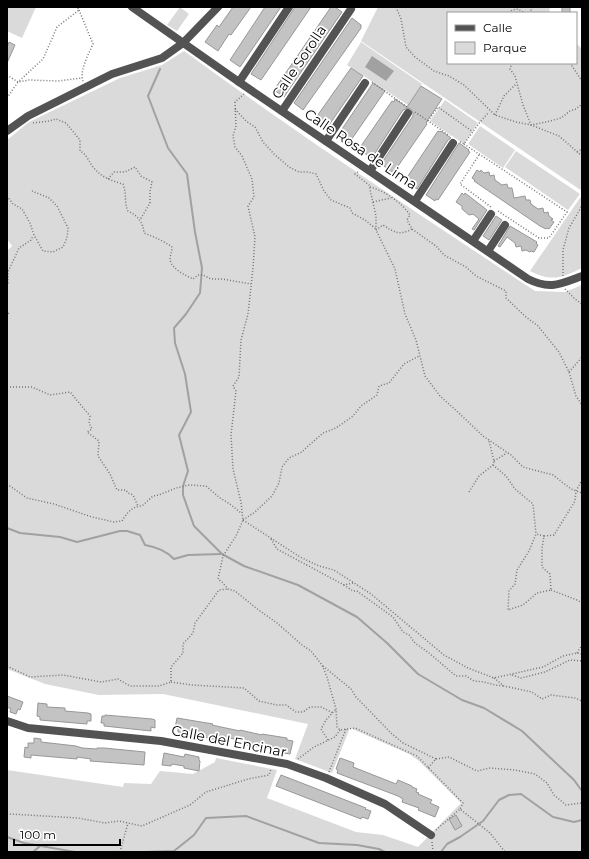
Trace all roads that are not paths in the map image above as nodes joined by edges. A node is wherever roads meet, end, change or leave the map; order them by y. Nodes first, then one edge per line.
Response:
1 (132, 7) edge
2 (218, 7) edge
3 (289, 7) edge
4 (351, 9) dead end
5 (183, 43) junction
6 (239, 82) junction
7 (365, 83) road end
8 (282, 111) junction
9 (408, 113) dead end
10 (7, 131) edge
11 (326, 141) junction
12 (453, 143) dead end
13 (370, 171) junction
14 (415, 201) junction
15 (494, 211) road end
16 (505, 225) dead end
17 (473, 241) junction
18 (488, 251) junction
19 (582, 276) edge
20 (7, 721) edge
21 (431, 835) road end

1 - 5 street, Calle Rosa de Lima
2 - 5 street
3 - 6 street
4 - 8 street, Calle Sorolla
5 - 6 street, Calle Rosa de Lima
5 - 10 street
6 - 8 street, Calle Rosa de Lima
7 - 11 street
8 - 11 street, Calle Rosa de Lima
9 - 13 street
11 - 13 street, Calle Rosa de Lima
12 - 14 street
13 - 14 street, Calle Rosa de Lima
14 - 17 street, Calle Rosa de Lima
15 - 17 street
16 - 18 street
17 - 18 street, Calle Rosa de Lima
18 - 19 street, Calle Rosa de Lima
20 - 21 street, Calle del Encinar

